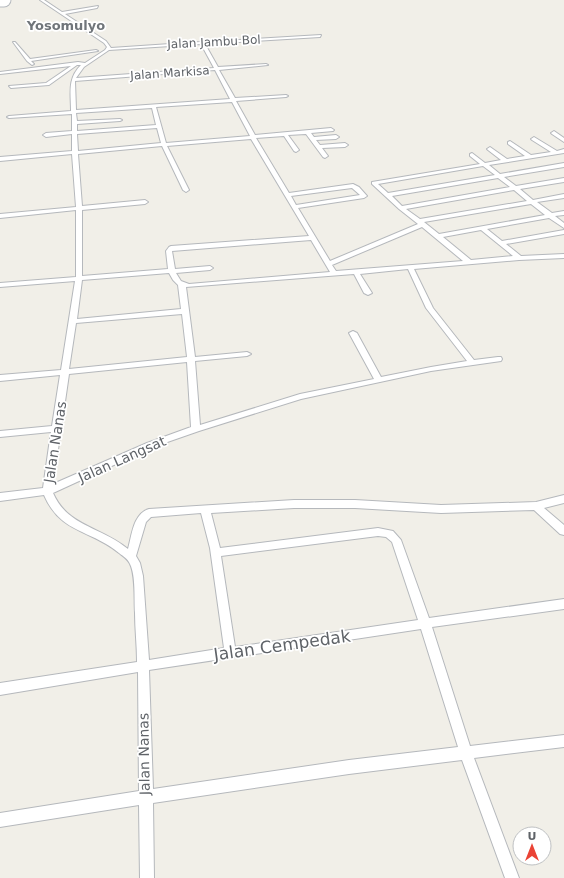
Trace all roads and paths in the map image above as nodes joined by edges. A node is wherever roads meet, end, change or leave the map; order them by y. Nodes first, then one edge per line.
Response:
1 (0, 0) edge
2 (4, 0) edge
3 (42, 0) edge
4 (97, 7) dead end
5 (90, 8) junction
6 (57, 10) junction
7 (62, 13) junction
8 (320, 36) dead end
9 (202, 42) junction
10 (14, 43) dead end
11 (108, 49) junction
12 (98, 57) junction
13 (28, 60) junction
14 (82, 64) junction
15 (266, 65) dead end
16 (35, 68) junction
17 (218, 70) junction
18 (0, 73) edge
19 (74, 80) junction
20 (47, 84) junction
21 (11, 87) dead end
22 (39, 88) dead end
23 (286, 96) dead end
24 (233, 100) junction
25 (154, 107) junction
26 (74, 112) junction
27 (9, 117) dead end
28 (120, 120) dead end
29 (74, 123) junction
30 (160, 126) junction
31 (331, 130) dead end
32 (74, 132) junction
33 (307, 132) junction
34 (554, 133) dead end
35 (285, 134) junction
36 (46, 135) dead end
37 (253, 136) junction
38 (336, 137) dead end
39 (313, 139) junction
40 (534, 139) dead end
41 (564, 140) edge
42 (510, 143) dead end
43 (164, 145) junction
44 (345, 145) dead end
45 (318, 147) junction
46 (490, 149) dead end
47 (296, 150) dead end
48 (564, 151) edge
49 (75, 152) junction
50 (555, 152) junction
51 (472, 155) dead end
52 (325, 156) dead end
53 (530, 157) junction
54 (0, 158) edge
55 (505, 160) junction
56 (484, 164) junction
57 (564, 165) edge
58 (499, 176) junction
59 (564, 180) edge
60 (516, 188) junction
61 (186, 190) dead end
62 (287, 195) junction
63 (388, 195) junction
64 (564, 196) edge
65 (533, 201) junction
66 (145, 202) dead end
67 (294, 207) junction
68 (79, 208) junction
69 (401, 208) junction
70 (564, 213) edge
71 (0, 216) edge
72 (550, 216) junction
73 (422, 223) junction
74 (564, 226) edge
75 (482, 228) junction
76 (564, 232) edge
77 (438, 236) junction
78 (312, 238) junction
79 (500, 244) junction
80 (564, 256) edge
81 (519, 258) junction
82 (469, 262) junction
83 (328, 264) junction
84 (410, 267) junction
85 (210, 268) dead end
86 (172, 271) junction
87 (356, 272) junction
88 (334, 273) junction
89 (79, 278) junction
90 (0, 285) edge
91 (182, 285) junction
92 (368, 293) dead end
93 (185, 311) junction
94 (74, 321) junction
95 (353, 333) dead end
96 (246, 354) dead end
97 (191, 359) junction
98 (498, 359) dead end
99 (472, 363) junction
100 (66, 371) junction
101 (0, 378) edge
102 (378, 380) junction
103 (57, 428) junction
104 (196, 429) junction
105 (0, 434) edge
106 (47, 491) junction
107 (0, 497) edge
108 (564, 499) edge
109 (536, 506) junction
110 (205, 509) junction
111 (564, 531) edge
112 (216, 553) junction
113 (131, 557) junction
114 (564, 604) edge
115 (426, 624) junction
116 (230, 652) junction
117 (144, 666) junction
118 (0, 689) edge
119 (564, 741) edge
120 (466, 753) junction
121 (145, 797) junction
122 (0, 820) edge
123 (147, 878) edge
124 (512, 878) edge

1 - 2 street
3 - 6 street
4 - 5 street
5 - 6 street
5 - 7 street
6 - 7 street
7 - 11 street
8 - 9 street, Jalan Jambu Bol
9 - 11 street, Jalan Jambu Bol
9 - 17 street
10 - 13 street
11 - 12 street
12 - 13 street
12 - 14 street
13 - 16 street
14 - 16 street
14 - 19 street
14 - 20 street
15 - 17 street, Jalan Markisa
16 - 18 street
17 - 19 street, Jalan Markisa
17 - 24 street
19 - 26 street, Jalan Nanas
20 - 21 street
20 - 22 street
23 - 24 street
24 - 25 street
24 - 37 street
25 - 26 street
25 - 30 street
26 - 27 street
26 - 29 street, Jalan Nanas
28 - 29 street
29 - 32 street, Jalan Nanas
30 - 32 street
30 - 43 street
31 - 33 street
32 - 36 street
32 - 49 street, Jalan Nanas
33 - 35 street
33 - 39 street
34 - 41 street
35 - 37 street
35 - 47 street
37 - 43 street
37 - 62 street
38 - 39 street
39 - 45 street
40 - 50 street
42 - 53 street
43 - 49 street
43 - 61 street
44 - 45 street
45 - 52 street
46 - 55 street
48 - 50 street
49 - 54 street
49 - 68 street, Jalan Nanas
50 - 53 street
51 - 56 street
53 - 55 street
55 - 56 street
56 - 58 street
56 - 63 street
57 - 58 street
58 - 60 street
58 - 63 street
59 - 60 street
60 - 65 street
60 - 69 street
62 - 67 street
62 - 67 street
63 - 69 street
64 - 65 street
65 - 72 street
65 - 73 street
66 - 68 street
67 - 78 street
68 - 71 street
68 - 89 street, Jalan Nanas
69 - 73 street
70 - 72 street
72 - 74 street
72 - 75 street
73 - 77 street
73 - 83 street
75 - 77 street
75 - 79 street
76 - 79 street
77 - 82 street
78 - 83 street
78 - 86 street
79 - 81 street
80 - 81 street
81 - 82 street
82 - 84 street
83 - 88 street
84 - 87 street
84 - 99 street
85 - 86 street
86 - 89 street
86 - 91 street
87 - 88 street
87 - 92 street
88 - 91 street
89 - 90 street
89 - 94 street, Jalan Nanas
91 - 93 street
93 - 94 street
93 - 97 street
94 - 100 street, Jalan Nanas
95 - 102 street
96 - 97 street
97 - 100 street
97 - 104 street
98 - 99 street, Jalan Langsat
99 - 102 street, Jalan Langsat
100 - 101 street
100 - 103 street, Jalan Nanas
102 - 104 street, Jalan Langsat
103 - 105 street
103 - 106 street, Jalan Nanas
104 - 106 street, Jalan Langsat
106 - 107 street, Jalan Langsat
106 - 113 street, Jalan Nanas
108 - 109 street
109 - 110 street
109 - 111 street
110 - 112 street
110 - 113 street
112 - 115 street
112 - 116 street
113 - 117 street, Jalan Nanas
114 - 115 street, Jalan Cempedak
115 - 116 street, Jalan Cempedak
115 - 120 street
116 - 117 street, Jalan Cempedak
117 - 118 street, Jalan Cempedak
117 - 121 street, Jalan Nanas
119 - 120 street
120 - 121 street
120 - 124 street
121 - 122 street
121 - 123 street, Jalan Nanas

